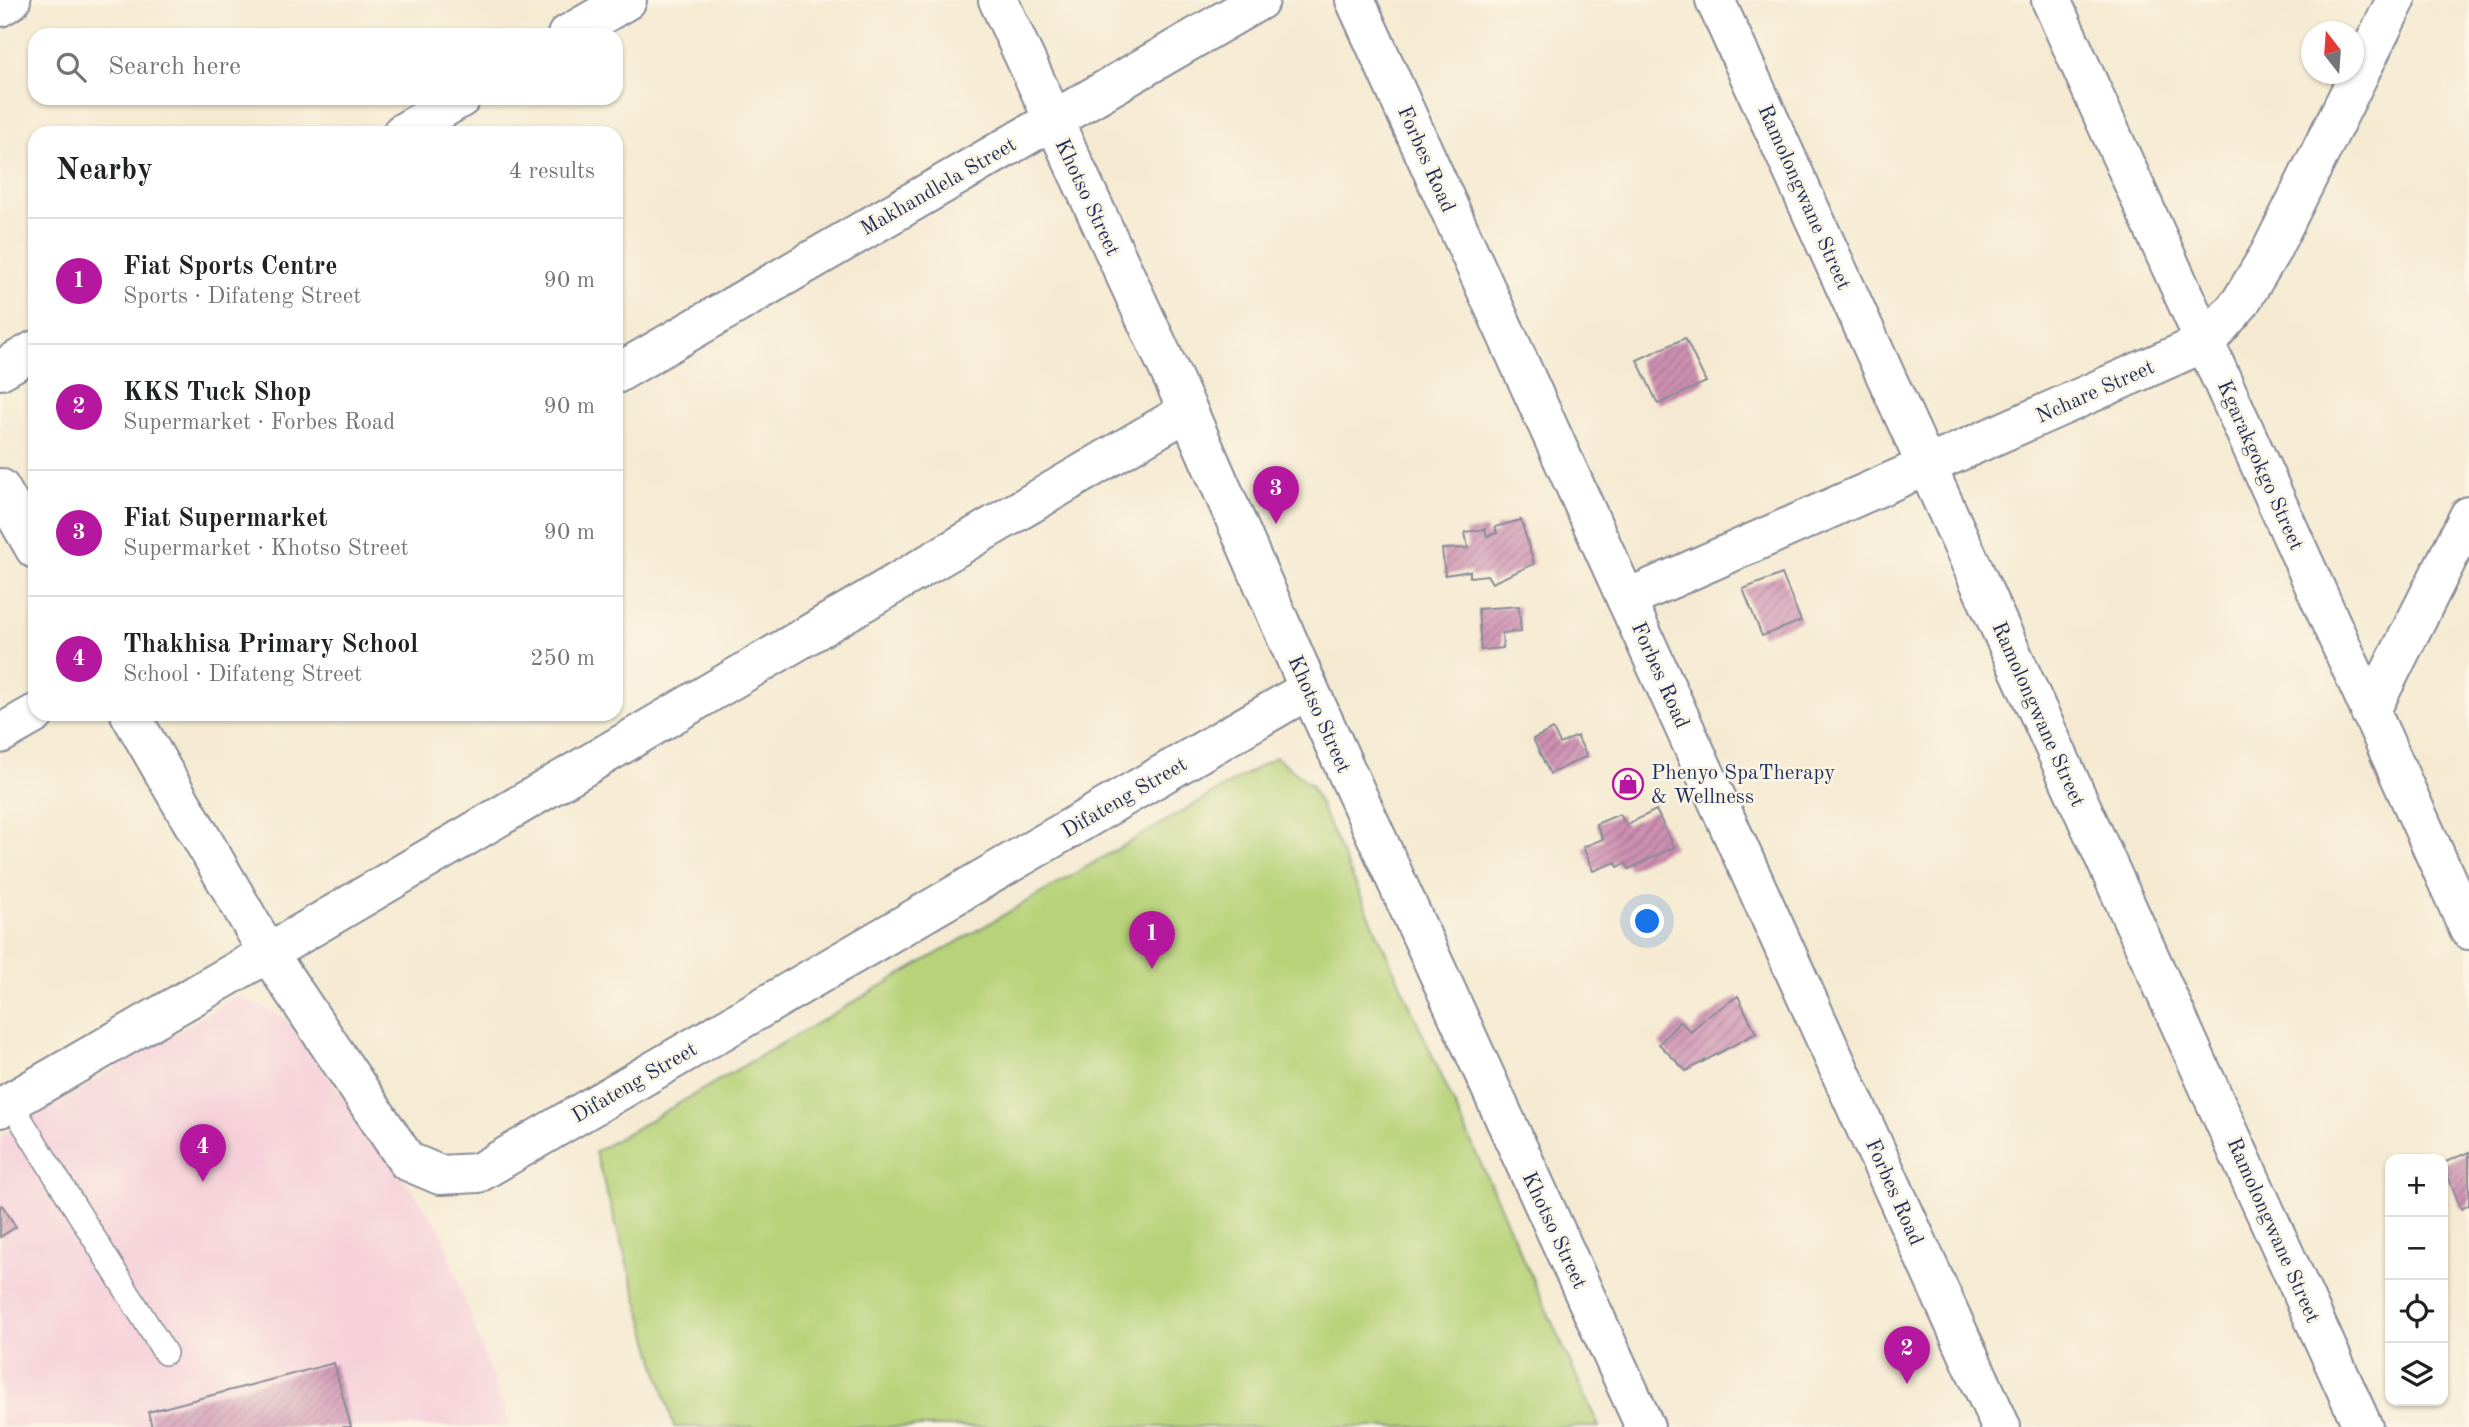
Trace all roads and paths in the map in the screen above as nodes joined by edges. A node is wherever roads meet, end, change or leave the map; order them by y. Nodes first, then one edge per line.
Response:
1 (11, 0) edge
2 (627, 0) edge
3 (998, 0) edge
4 (1260, 0) edge
5 (1355, 0) edge
6 (1715, 0) edge
7 (2052, 0) edge
8 (2396, 0) edge
9 (0, 7) edge
10 (580, 28) edge
11 (449, 105) edge
12 (1052, 119) junction
13 (414, 126) edge
14 (2206, 342) junction
15 (28, 354) edge
16 (0, 370) edge
17 (623, 370) edge
18 (1188, 411) junction
19 (1926, 465) junction
20 (0, 488) edge
21 (2469, 516) edge
22 (28, 537) edge
23 (1626, 599) junction
24 (1309, 689) junction
25 (2370, 712) junction
26 (28, 718) edge
27 (134, 721) edge
28 (0, 734) edge
29 (2469, 930) edge
30 (268, 953) junction
31 (5, 1105) edge
32 (164, 1353) dead end
33 (1645, 1427) edge
34 (2001, 1427) edge
35 (2364, 1427) edge

1 - 9 street
2 - 10 street
3 - 12 street, Khotso Street
4 - 12 street, Makhandlela Street
5 - 23 street, Forbes Road
6 - 19 street, Ramolongwane Street
7 - 14 street, Kgarakgokgo Street
8 - 14 street, Nchare Street
11 - 13 street
12 - 17 street, Makhandlela Street
12 - 18 street, Khotso Street
14 - 19 street, Nchare Street
14 - 25 street, Kgarakgokgo Street
15 - 16 street
18 - 24 street, Khotso Street
18 - 30 street
19 - 23 street, Nchare Street
19 - 35 street, Ramolongwane Street
20 - 22 street
21 - 25 street
23 - 34 street, Forbes Road
24 - 30 street, Difateng Street
24 - 33 street, Khotso Street
25 - 29 street, Kgarakgokgo Street
26 - 28 street
27 - 30 street, Difateng Street
30 - 31 street
31 - 32 lane

